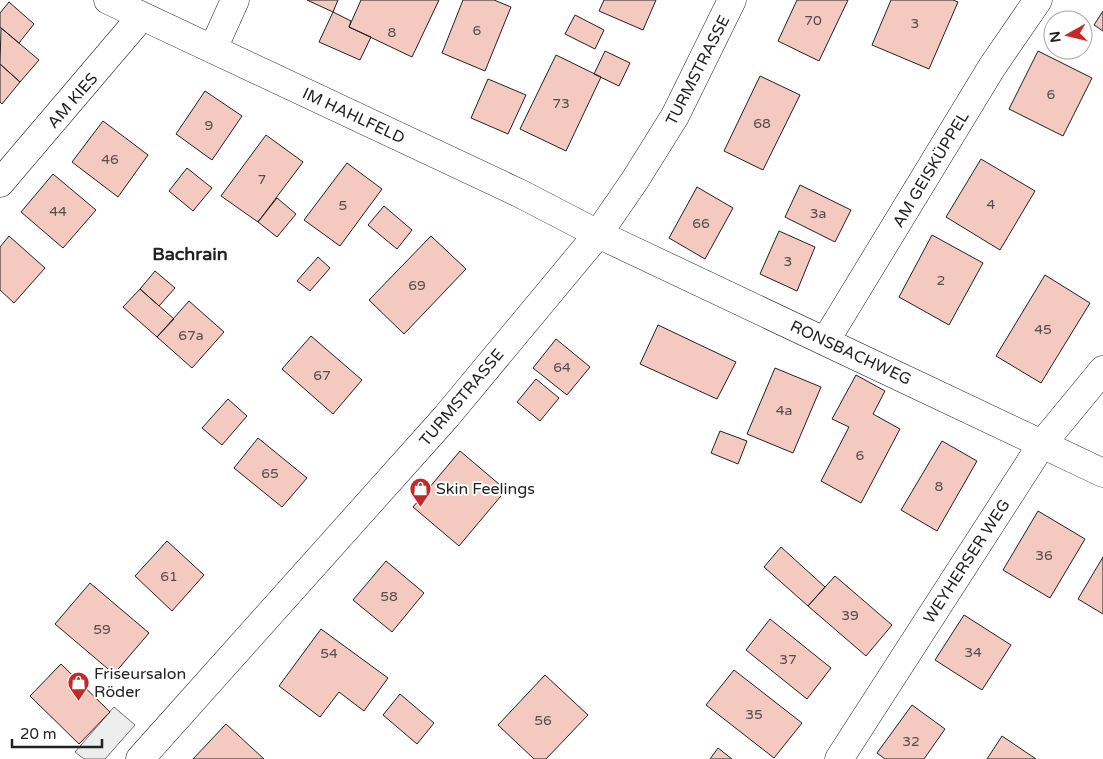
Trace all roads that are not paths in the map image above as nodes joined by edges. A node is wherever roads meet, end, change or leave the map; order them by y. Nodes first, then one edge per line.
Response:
1 (108, 0) edge
2 (235, 0) edge
3 (732, 0) edge
4 (1038, 0) edge
5 (142, 16) junction
6 (213, 49) junction
7 (0, 183) edge
8 (598, 234) junction
9 (826, 340) junction
10 (1103, 370) edge
11 (1042, 444) junction
12 (1103, 473) edge
13 (140, 759) edge
14 (839, 759) edge

1 - 5 street, IM HAHLFELD
2 - 6 street
3 - 8 street, TURMSTRASSE
4 - 9 street, AM GEISKÜPPEL
5 - 6 street, IM HAHLFELD
5 - 7 street, AM KIES
6 - 8 street, IM HAHLFELD
8 - 9 street, RONSBACHWEG
8 - 13 street, TURMSTRASSE
9 - 11 street, RONSBACHWEG
10 - 11 street, WEYHERSER WEG
11 - 12 street, RONSBACHWEG
11 - 14 street, WEYHERSER WEG

